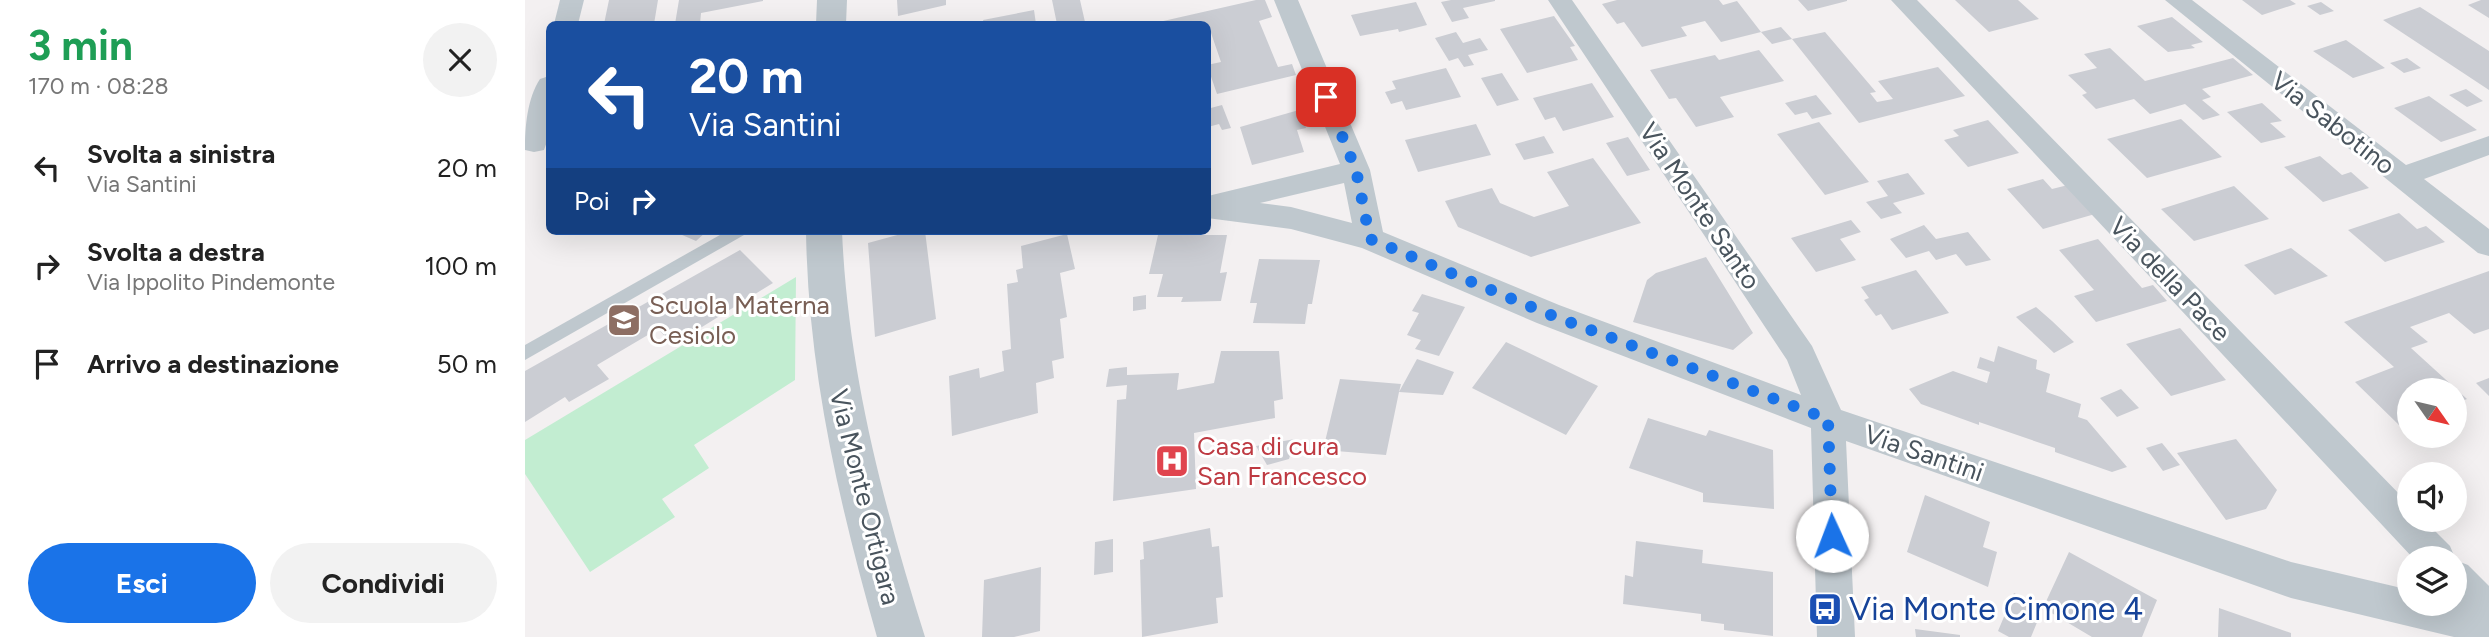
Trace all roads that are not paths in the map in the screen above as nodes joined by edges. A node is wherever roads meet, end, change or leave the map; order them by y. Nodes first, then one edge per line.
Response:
1 (572, 0) edge
2 (832, 0) edge
3 (1286, 0) edge
4 (1560, 0) edge
5 (1903, 0) edge
6 (2177, 0) edge
7 (567, 21) edge
8 (831, 21) edge
9 (546, 98) edge
10 (536, 143) edge
11 (2489, 145) edge
12 (1356, 170) junction
13 (2401, 177) junction
14 (1211, 205) edge
15 (1211, 207) edge
16 (732, 235) edge
17 (824, 235) edge
18 (1370, 239) junction
19 (2489, 246) edge
20 (525, 353) edge
21 (1828, 419) junction
22 (2426, 546) edge
23 (2467, 590) edge
24 (2489, 613) edge
25 (2489, 628) edge
26 (901, 637) edge
27 (1836, 637) edge

1 - 7 street
2 - 8 street
3 - 12 street
4 - 21 street, Via Monte Santo
5 - 22 street, Via della Pace
6 - 13 street, Via Sabotino
9 - 10 street
11 - 13 street
12 - 14 street, Via Santini
12 - 18 street
13 - 19 street, Via Sabotino
15 - 18 street, Via Santini
16 - 20 lane
17 - 26 street, Via Monte Ortigara
18 - 21 street, Via Santini
21 - 25 street, Via Santini
21 - 27 street
23 - 24 street

